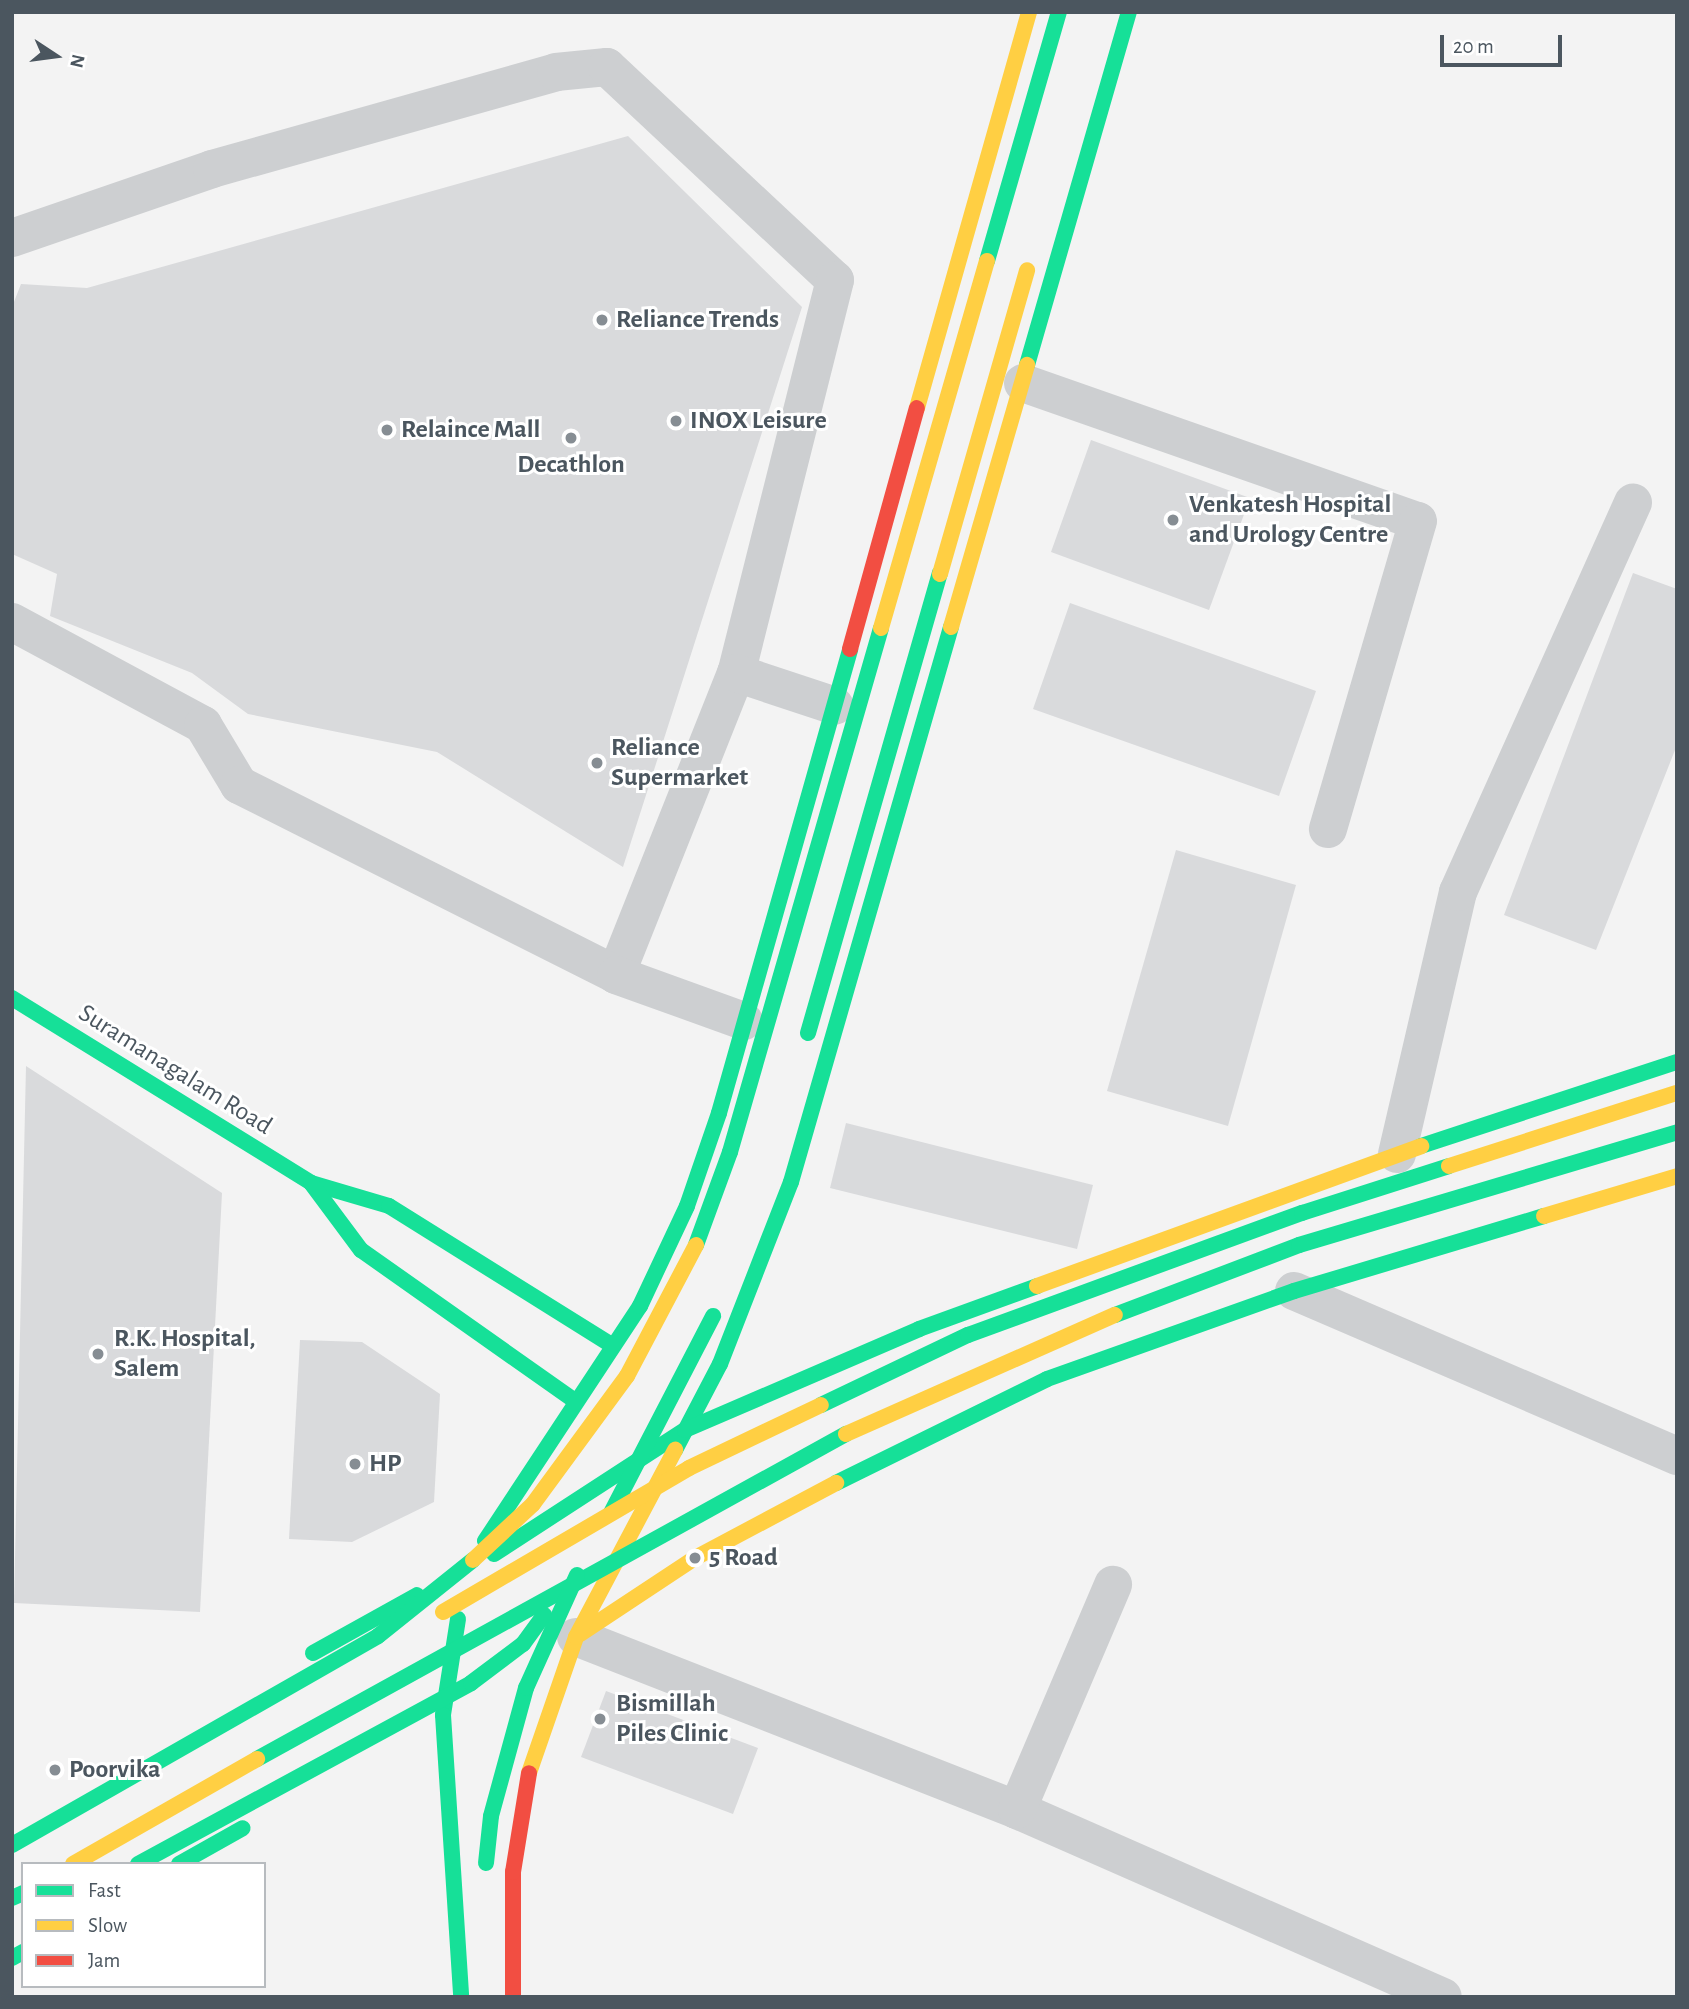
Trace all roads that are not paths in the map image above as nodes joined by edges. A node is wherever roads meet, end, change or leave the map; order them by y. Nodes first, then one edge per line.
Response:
1 (1029, 12) edge
2 (1059, 12) edge
3 (1129, 12) edge
4 (12, 238) edge
5 (1032, 251) dead end
6 (1023, 383) junction
7 (1633, 502) dead end
8 (12, 622) edge
9 (736, 673) junction
10 (835, 706) junction
11 (1328, 829) dead end
12 (615, 975) junction
13 (12, 998) edge
14 (744, 1021) junction
15 (802, 1052) dead end
16 (1677, 1062) edge
17 (1677, 1093) edge
18 (1677, 1132) edge
19 (1398, 1154) junction
20 (1677, 1176) edge
21 (311, 1183) junction
22 (1294, 1291) junction
23 (718, 1303) dead end
24 (613, 1346) junction
25 (575, 1401) junction
26 (685, 1430) junction
27 (1677, 1456) edge
28 (585, 1557) junction
29 (466, 1572) junction
30 (1113, 1585) dead end
31 (576, 1637) junction
32 (443, 1715) junction
33 (1017, 1810) junction
34 (12, 1824) edge
35 (12, 1845) edge
36 (77, 1862) edge
37 (142, 1862) edge
38 (183, 1862) edge
39 (12, 1865) edge
40 (485, 1888) dead end
41 (461, 1997) edge
42 (513, 1997) edge
43 (1444, 1997) edge

1 - 10 main road
2 - 35 main road, bridge
3 - 6 main road
4 - 9 street
5 - 15 main road
6 - 11 street
6 - 26 main road
7 - 19 street
8 - 12 street
9 - 10 street
9 - 12 street
10 - 14 main road
12 - 14 street
13 - 21 main road, Suramanagalam Road
14 - 24 main road
16 - 19 main road
17 - 39 main road, bridge
18 - 36 main road, bridge
19 - 26 main road
20 - 22 main road
21 - 24 main road
21 - 25 main road
22 - 27 street
22 - 31 main road
23 - 28 main road, bridge
24 - 25 main road
25 - 29 main road
26 - 29 main road
26 - 31 main road
28 - 37 main road, bridge
28 - 40 main road, bridge
29 - 32 main road
29 - 34 main road
30 - 33 street
31 - 32 main road
31 - 33 street
31 - 42 main road
32 - 38 main road
32 - 41 main road
33 - 43 street

